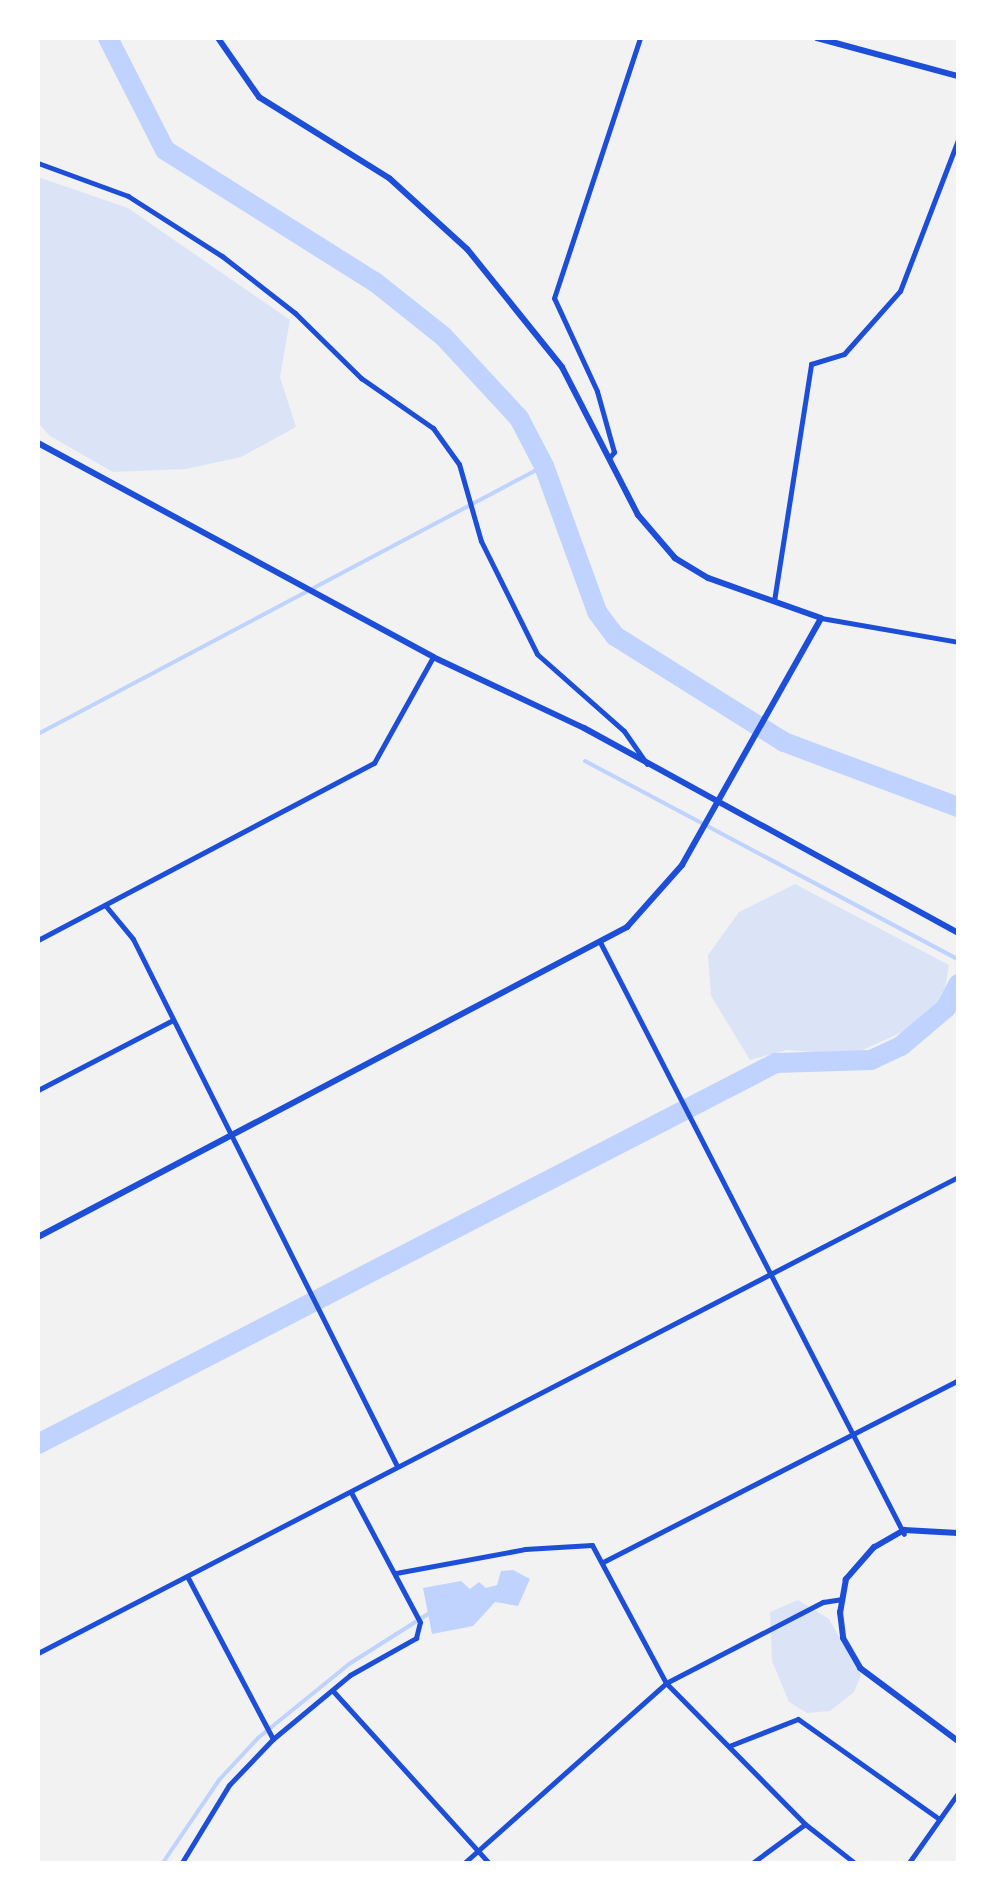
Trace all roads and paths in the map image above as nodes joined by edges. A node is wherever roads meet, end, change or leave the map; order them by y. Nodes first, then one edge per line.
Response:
1 (218, 38) edge
2 (640, 38) edge
3 (817, 38) edge
4 (958, 76) edge
5 (958, 140) edge
6 (38, 163) edge
7 (38, 444) edge
8 (609, 458) junction
9 (773, 604) junction
10 (821, 618) junction
11 (958, 642) edge
12 (433, 657) junction
13 (648, 766) junction
14 (716, 806) junction
15 (106, 905) junction
16 (958, 933) edge
17 (38, 940) edge
18 (601, 944) junction
19 (173, 1020) junction
20 (38, 1090) edge
21 (228, 1138) junction
22 (958, 1177) edge
23 (38, 1237) edge
24 (772, 1273) junction
25 (958, 1380) edge
26 (854, 1433) junction
27 (397, 1466) junction
28 (350, 1490) junction
29 (958, 1533) edge
30 (904, 1534) junction
31 (603, 1562) junction
32 (396, 1573) junction
33 (187, 1576) junction
34 (841, 1599) junction
35 (38, 1653) edge
36 (666, 1683) junction
37 (333, 1691) junction
38 (273, 1740) junction
39 (958, 1741) edge
40 (730, 1746) junction
41 (958, 1793) edge
42 (939, 1820) junction
43 (805, 1824) junction
44 (479, 1852) junction
45 (181, 1864) edge
46 (462, 1864) edge
47 (490, 1864) edge
48 (751, 1864) edge
49 (856, 1864) edge
50 (908, 1864) edge

1 - 8 street
2 - 8 street
3 - 4 street
5 - 9 street
6 - 13 street
7 - 12 street
8 - 9 street
9 - 10 street
10 - 11 street
10 - 14 street
12 - 13 street
12 - 15 street
13 - 14 street
14 - 16 street
14 - 18 street
15 - 17 street
15 - 19 street
18 - 21 street
18 - 24 street
19 - 20 street
19 - 21 street
21 - 23 street
21 - 27 street
22 - 24 street
24 - 26 street
24 - 27 street
25 - 26 street
26 - 30 street
26 - 31 street
27 - 28 street
28 - 32 street
28 - 33 street
29 - 30 street
30 - 34 street
31 - 32 street
31 - 36 street
32 - 37 street
33 - 35 street
33 - 38 street
34 - 36 street
34 - 39 street
36 - 40 street
36 - 44 street
37 - 38 street
37 - 44 street
38 - 45 street
40 - 42 street
40 - 43 street
41 - 42 street
42 - 50 street
43 - 48 street
43 - 49 street
44 - 46 street
44 - 47 street

